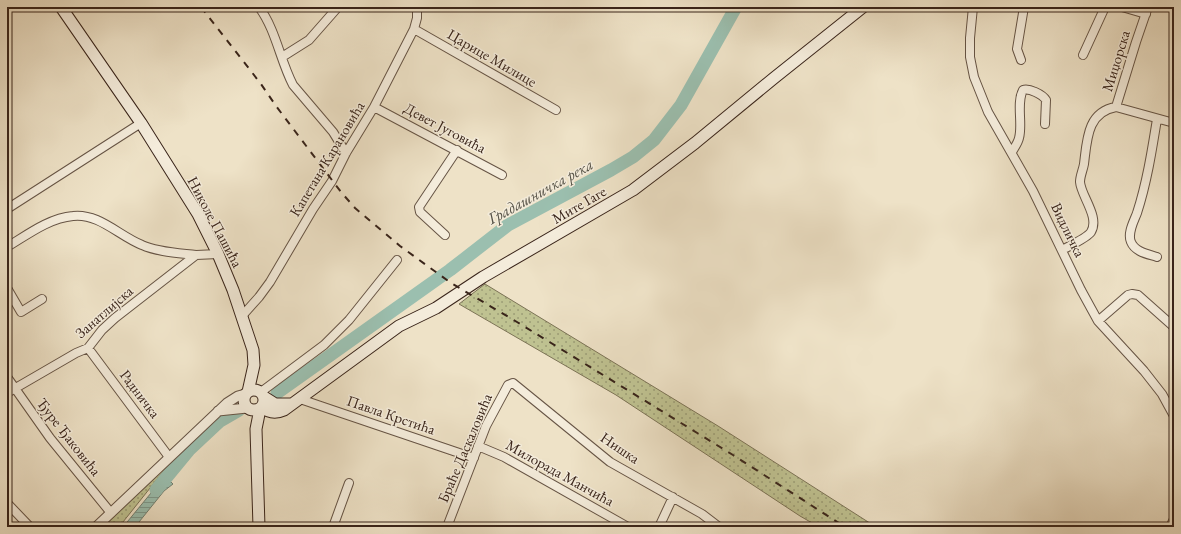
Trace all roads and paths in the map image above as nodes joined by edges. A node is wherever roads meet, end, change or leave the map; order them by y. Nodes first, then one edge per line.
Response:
1 (61, 7) edge
2 (259, 7) edge
3 (338, 7) edge
4 (417, 7) edge
5 (863, 7) edge
6 (973, 7) edge
7 (1024, 7) edge
8 (1105, 7) edge
9 (1122, 7) edge
10 (1147, 10) edge
11 (414, 29) junction
12 (1084, 55) dead end
13 (282, 57) junction
14 (1021, 60) dead end
15 (374, 107) junction
16 (1116, 107) junction
17 (556, 110) dead end
18 (1157, 119) junction
19 (141, 123) junction
20 (1174, 123) edge
21 (1045, 124) dead end
22 (457, 150) junction
23 (1012, 152) junction
24 (346, 153) junction
25 (502, 175) dead end
26 (7, 209) edge
27 (445, 235) dead end
28 (7, 247) edge
29 (1062, 250) junction
30 (218, 254) junction
31 (196, 255) junction
32 (1157, 257) dead end
33 (397, 260) dead end
34 (7, 288) edge
35 (42, 299) dead end
36 (242, 316) junction
37 (1098, 321) junction
38 (1174, 327) edge
39 (88, 348) junction
40 (7, 377) edge
41 (513, 383) joint
42 (15, 389) junction
43 (7, 393) edge
44 (257, 401) junction
45 (296, 402) junction
46 (218, 411) junction
47 (1174, 416) edge
48 (258, 426) junction
49 (478, 446) junction
50 (169, 457) junction
51 (474, 458) junction
52 (349, 483) dead end
53 (672, 497) junction
54 (7, 503) edge
55 (111, 513) junction
56 (1174, 519) edge
57 (30, 527) edge
58 (96, 527) edge
59 (259, 527) edge
60 (333, 527) edge
61 (447, 527) edge
62 (628, 527) edge
63 (659, 527) edge
64 (719, 527) edge
65 (1170, 527) edge

1 - 19 main road, Николе Пашића
2 - 13 street
3 - 13 street
4 - 11 street, Капетана Карановића
5 - 45 main road, Мите Гаге
6 - 23 street, Видличка
7 - 14 street
8 - 12 street, Миџорска
9 - 10 street, Миџорска
10 - 16 street, Миџорска
11 - 15 street, Капетана Карановића
11 - 17 street, Царице Милице
13 - 24 street
15 - 22 street, Девет Југовића
15 - 24 street, Капетана Карановића
16 - 18 street
16 - 29 street, Миџорска
18 - 20 street
18 - 32 street
19 - 26 street
19 - 30 main road, Николе Пашића
21 - 23 street
22 - 25 street, Девет Југовића
22 - 27 street
23 - 29 street, Видличка
24 - 36 street, Капетана Карановића
28 - 31 street
29 - 37 street, Видличка
30 - 31 street
30 - 36 main road, Николе Пашића
31 - 39 street, Занатлијска
33 - 44 street
34 - 35 street
36 - 44 main road, Николе Пашића
37 - 38 street
37 - 47 street, Видличка
39 - 42 street, Занатлијска
39 - 50 street, Радничка
40 - 42 street, Ђуре Ђаковића
41 - 49 street, Браће Даскаловића
41 - 53 street, Нишка
42 - 43 street, Занатлијска
42 - 55 street, Ђуре Ђаковића
44 - 45 main road
44 - 45 main road, Мите Гаге
44 - 46 street
44 - 46 street
44 - 48 main road
44 - 48 main road, Николе Пашића
45 - 51 street, Павла Крстића
46 - 50 street
48 - 59 main road, Николе Пашића
49 - 51 street, Браће Даскаловића
49 - 62 street, Милорада Манчића
50 - 55 street
51 - 61 street, Браће Даскаловића
52 - 60 street
53 - 63 street
53 - 64 street, Нишка
54 - 57 street
55 - 58 street
56 - 65 street

